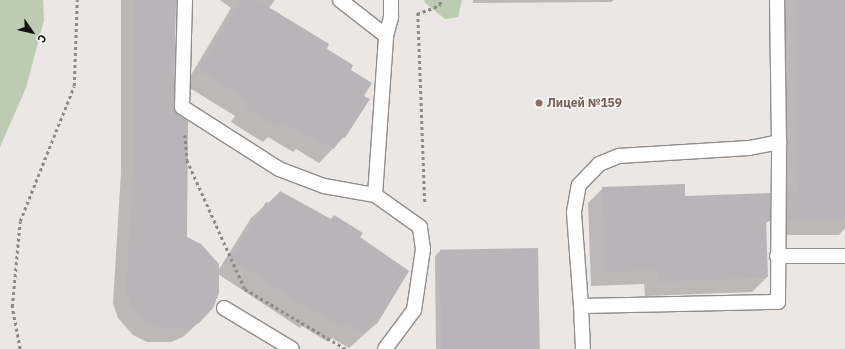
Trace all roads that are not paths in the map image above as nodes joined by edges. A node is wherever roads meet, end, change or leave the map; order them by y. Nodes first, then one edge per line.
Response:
1 (184, 0) edge
2 (340, 0) edge
3 (391, 0) edge
4 (777, 0) edge
5 (386, 36) junction
6 (779, 142) junction
7 (375, 195) junction
8 (777, 256) junction
9 (845, 256) edge
10 (581, 306) junction
11 (224, 308) dead end
12 (292, 349) edge
13 (385, 349) edge
14 (584, 349) edge

1 - 7 lane
2 - 5 lane
3 - 5 lane
4 - 6 lane
5 - 7 lane
6 - 8 lane
6 - 10 lane
7 - 13 lane
8 - 9 lane
8 - 10 lane
10 - 14 lane
11 - 12 lane

